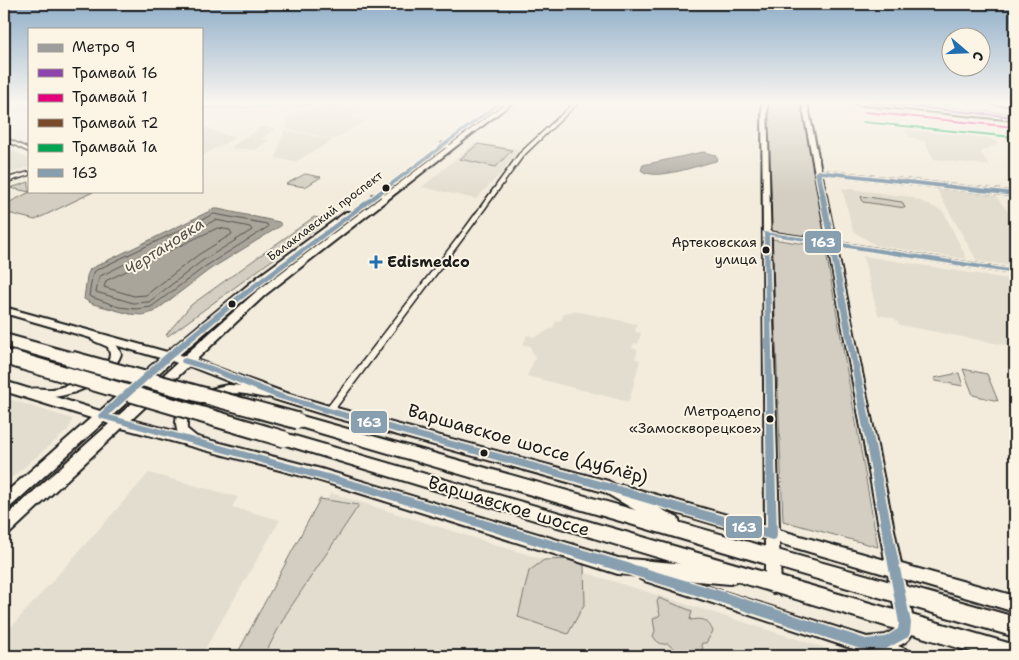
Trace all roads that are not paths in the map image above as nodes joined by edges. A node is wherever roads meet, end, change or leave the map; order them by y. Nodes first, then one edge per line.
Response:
1 (463, 133) edge
2 (466, 133) edge
3 (544, 133) edge
4 (764, 133) edge
5 (811, 133) edge
6 (4, 138) edge
7 (448, 145) junction
8 (28, 150) edge
9 (818, 172) junction
10 (28, 173) edge
11 (4, 181) edge
12 (1015, 194) edge
13 (379, 197) junction
14 (766, 233) junction
15 (832, 244) junction
16 (1015, 272) edge
17 (4, 310) edge
18 (214, 318) junction
19 (227, 323) junction
20 (90, 334) junction
21 (4, 340) edge
22 (4, 356) edge
23 (168, 356) junction
24 (185, 361) junction
25 (9, 388) edge
26 (279, 396) junction
27 (329, 411) junction
28 (102, 416) junction
29 (120, 422) junction
30 (194, 441) junction
31 (38, 473) junction
32 (56, 480) junction
33 (608, 487) junction
34 (4, 502) edge
35 (4, 528) edge
36 (772, 535) junction
37 (700, 536) junction
38 (773, 557) junction
39 (618, 566) junction
40 (896, 570) junction
41 (754, 579) junction
42 (773, 585) junction
43 (899, 594) junction
44 (1015, 604) edge
45 (905, 623) junction
46 (1015, 627) edge
47 (866, 645) junction
48 (1015, 655) edge
49 (902, 656) edge

1 - 7 main road, Балаклавский проспект
2 - 7 main road, Балаклавский проспект
3 - 27 street
4 - 14 street
5 - 9 street
6 - 8 street
7 - 13 main road, Балаклавский проспект
9 - 12 street
9 - 15 street
10 - 11 street
13 - 18 main road, Балаклавский проспект
13 - 19 main road, Балаклавский проспект
14 - 15 street
14 - 36 street
15 - 16 street
15 - 40 street
17 - 20 main road, Варшавское шоссе (дублёр)
18 - 19 street
18 - 23 main road, Балаклавский проспект
19 - 24 main road, Балаклавский проспект
20 - 23 main road, Варшавское шоссе (дублёр)
20 - 25 street
21 - 37 main road, Варшавское шоссе, bridge
22 - 41 main road, Варшавское шоссе, bridge
23 - 24 main road, Варшавское шоссе (дублёр)
23 - 28 main road, Балаклавский проспект
24 - 26 main road, Варшавское шоссе (дублёр)
24 - 29 main road, Балаклавский проспект
25 - 28 main road
26 - 27 main road, Варшавское шоссе (дублёр)
26 - 30 street
27 - 33 main road, Варшавское шоссе (дублёр)
28 - 29 main road
28 - 31 main road, Балаклавский проспект
29 - 30 main road
29 - 32 main road, Балаклавский проспект
30 - 39 main road
31 - 32 main road
31 - 34 main road, Балаклавский проспект
32 - 35 main road, Балаклавский проспект
33 - 36 street, Варшавское шоссе (дублёр)
33 - 37 main road
36 - 38 street
36 - 40 street, Варшавское шоссе (дублёр)
37 - 38 main road, Варшавское шоссе
38 - 42 street
38 - 43 main road, Варшавское шоссе
39 - 41 main road
39 - 47 street
40 - 43 street
40 - 44 street, Варшавское шоссе (дублёр)
41 - 42 main road, Варшавское шоссе
42 - 45 main road, Варшавское шоссе
43 - 45 street
43 - 46 main road, Варшавское шоссе
45 - 47 street
45 - 48 main road, Варшавское шоссе
47 - 49 street

